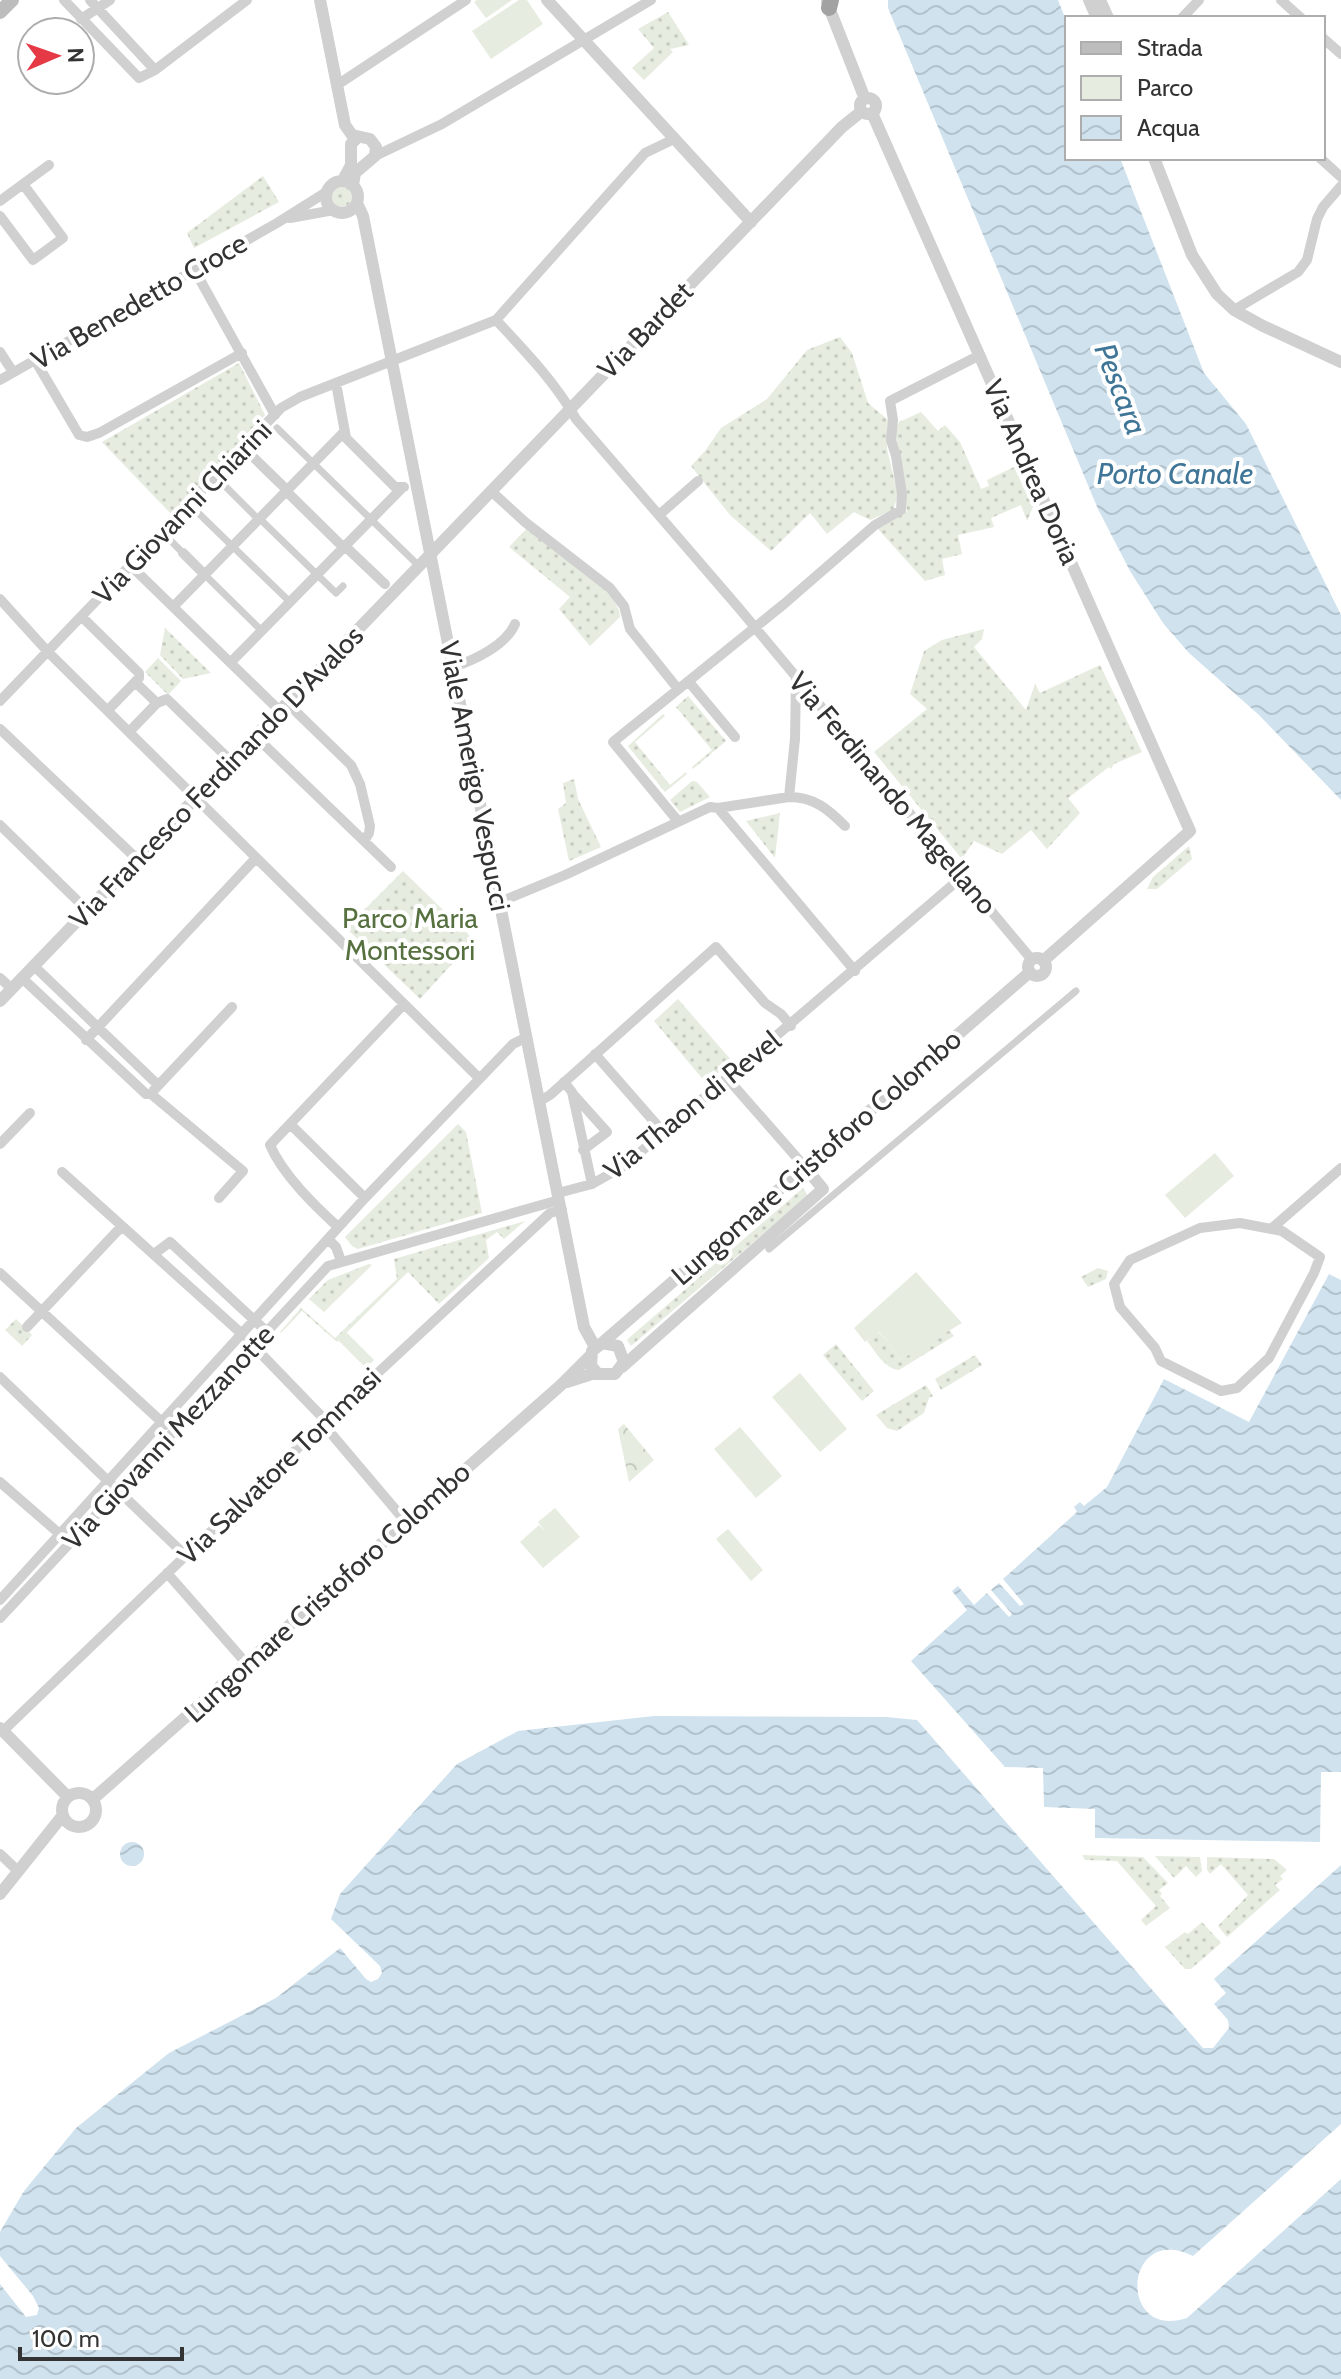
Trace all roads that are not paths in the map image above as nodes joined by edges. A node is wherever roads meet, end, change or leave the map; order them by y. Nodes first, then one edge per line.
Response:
1 (12, 0) edge
2 (64, 0) edge
3 (110, 0) edge
4 (247, 0) edge
5 (320, 0) edge
6 (466, 0) edge
7 (547, 0) edge
8 (651, 0) edge
9 (1199, 0) edge
10 (1281, 0) edge
11 (827, 2) edge
12 (94, 4) edge
13 (0, 12) edge
14 (78, 16) edge
15 (1184, 16) edge
16 (1299, 16) edge
17 (96, 34) edge
18 (582, 39) junction
19 (1325, 43) edge
20 (1341, 54) edge
21 (155, 70) junction
22 (337, 85) junction
23 (866, 108) junction
24 (357, 138) junction
25 (674, 139) junction
26 (372, 140) junction
27 (403, 145) junction
28 (375, 156) junction
29 (1155, 160) edge
30 (1322, 160) edge
31 (49, 165) dead end
32 (1341, 177) edge
33 (23, 184) junction
34 (346, 184) junction
35 (1341, 186) edge
36 (328, 191) junction
37 (0, 201) edge
38 (357, 203) junction
39 (334, 210) junction
40 (0, 216) edge
41 (751, 222) junction
42 (277, 223) junction
43 (194, 269) junction
44 (1234, 310) junction
45 (496, 320) junction
46 (0, 352) edge
47 (242, 353) junction
48 (980, 355) junction
49 (35, 360) junction
50 (392, 362) junction
51 (1341, 362) edge
52 (13, 372) junction
53 (0, 380) edge
54 (336, 383) junction
55 (570, 408) junction
56 (275, 415) junction
57 (277, 428) dead end
58 (343, 433) junction
59 (252, 456) dead end
60 (314, 464) junction
61 (698, 481) dead end
62 (222, 483) dead end
63 (418, 484) junction
64 (403, 487) junction
65 (287, 491) junction
66 (491, 491) junction
67 (189, 504) junction
68 (659, 515) junction
69 (260, 519) junction
70 (371, 519) junction
71 (162, 532) junction
72 (344, 546) junction
73 (233, 547) junction
74 (183, 553) joint
75 (431, 553) junction
76 (131, 566) junction
77 (419, 566) junction
78 (317, 574) junction
79 (205, 575) junction
80 (385, 584) dead end
81 (343, 586) dead end
82 (0, 599) edge
83 (290, 602) junction
84 (173, 607) junction
85 (82, 617) junction
86 (515, 624) dead end
87 (753, 626) junction
88 (262, 631) junction
89 (48, 652) junction
90 (231, 662) junction
91 (453, 667) junction
92 (796, 677) junction
93 (135, 682) junction
94 (689, 682) junction
95 (678, 689) junction
96 (0, 701) edge
97 (157, 703) junction
98 (283, 707) junction
99 (108, 710) junction
100 (0, 729) edge
101 (129, 732) junction
102 (255, 736) junction
103 (735, 737) dead end
104 (231, 761) junction
105 (196, 798) junction
106 (786, 798) junction
107 (718, 808) junction
108 (677, 820) junction
109 (0, 825) edge
110 (845, 826) dead end
111 (1190, 831) joint
112 (364, 841) junction
113 (256, 858) junction
114 (137, 859) junction
115 (391, 867) dead end
116 (963, 876) junction
117 (500, 902) junction
118 (87, 910) junction
119 (1035, 964) junction
120 (34, 966) junction
121 (855, 971) junction
122 (0, 978) edge
123 (22, 978) junction
124 (12, 989) junction
125 (1076, 991) dead end
126 (0, 1001) edge
127 (404, 1004) junction
128 (232, 1007) dead end
129 (791, 1026) junction
130 (97, 1027) junction
131 (527, 1037) junction
132 (86, 1040) junction
133 (595, 1054) junction
134 (479, 1078) junction
135 (727, 1078) junction
136 (564, 1082) junction
137 (158, 1085) junction
138 (572, 1092) junction
139 (151, 1094) junction
140 (540, 1101) junction
141 (30, 1113) dead end
142 (290, 1124) junction
143 (664, 1133) junction
144 (0, 1144) edge
145 (583, 1150) junction
146 (805, 1167) junction
147 (1341, 1168) edge
148 (62, 1172) dead end
149 (592, 1184) junction
150 (219, 1198) dead end
151 (365, 1198) junction
152 (560, 1201) junction
153 (122, 1226) junction
154 (338, 1227) junction
155 (1271, 1229) junction
156 (328, 1239) junction
157 (769, 1249) dead end
158 (154, 1254) junction
159 (341, 1261) junction
160 (0, 1273) edge
161 (41, 1311) junction
162 (255, 1320) junction
163 (27, 1327) dead end
164 (266, 1331) junction
165 (242, 1334) junction
166 (253, 1345) junction
167 (596, 1348) junction
168 (622, 1367) junction
169 (598, 1374) junction
170 (0, 1377) edge
171 (561, 1385) junction
172 (162, 1422) junction
173 (325, 1422) junction
174 (172, 1432) junction
175 (109, 1480) junction
176 (0, 1482) edge
177 (119, 1490) junction
178 (406, 1522) junction
179 (59, 1534) junction
180 (70, 1544) junction
181 (185, 1555) junction
182 (167, 1573) junction
183 (0, 1600) edge
184 (0, 1618) edge
185 (246, 1663) junction
186 (2, 1729) edge
187 (68, 1797) junction
188 (93, 1799) junction
189 (63, 1815) junction
190 (0, 1854) edge
191 (18, 1871) junction
192 (0, 1894) edge

1 - 13 main road
2 - 14 street
3 - 12 street
4 - 21 street
5 - 22 street
6 - 22 street
7 - 18 street
8 - 18 street
9 - 15 street
10 - 16 street
11 - 23 street, Via Andrea Doria
12 - 21 street
17 - 21 street
18 - 25 street
18 - 27 street
19 - 20 street
22 - 24 street
23 - 41 street, Via Bardet
23 - 48 street, Via Andrea Doria
24 - 26 street
24 - 34 street
25 - 41 street
25 - 45 street
26 - 27 street
26 - 28 street
27 - 28 street
28 - 34 street
29 - 44 street
30 - 32 street
31 - 33 street
33 - 37 street
33 - 40 street
34 - 36 street
34 - 38 street
35 - 44 street
36 - 39 street
36 - 42 street, Via Benedetto Croce
38 - 39 street
38 - 50 street, Viale Amerigo Vespucci
39 - 42 street, Via Benedetto Croce
41 - 55 street, Via Bardet
42 - 43 street, Via Benedetto Croce
43 - 47 street
43 - 49 street, Via Benedetto Croce
44 - 51 street
45 - 50 street, Via Giovanni Chiarini
45 - 55 street, Via Ferdinando Magellano
46 - 52 street
47 - 49 street
47 - 56 street
48 - 87 street
48 - 111 street, Via Andrea Doria
49 - 52 street, Via Benedetto Croce
50 - 54 street, Via Giovanni Chiarini
50 - 63 street, Viale Amerigo Vespucci
52 - 53 street, Via Benedetto Croce
54 - 56 street, Via Giovanni Chiarini
54 - 58 street
55 - 66 street, Via Bardet
55 - 68 street, Via Ferdinando Magellano
56 - 67 street, Via Giovanni Chiarini
57 - 60 street
58 - 60 street
58 - 64 street
59 - 65 street
60 - 65 street
60 - 70 street
61 - 68 street
62 - 69 street
63 - 64 street
63 - 75 street, Viale Amerigo Vespucci
64 - 70 street
65 - 69 street
65 - 72 street
66 - 75 street, Via Bardet
66 - 95 street
67 - 71 street, Via Giovanni Chiarini
67 - 73 street
68 - 87 street, Via Ferdinando Magellano
69 - 73 street
69 - 78 street
70 - 72 street
70 - 77 street
71 - 74 street
71 - 76 street, Via Giovanni Chiarini
72 - 78 street
72 - 80 street
73 - 79 street
73 - 83 street
74 - 79 street
75 - 77 street, Via Francesco Ferdinando D'Avalos
75 - 91 street, Viale Amerigo Vespucci
76 - 84 street
76 - 85 street, Via Giovanni Chiarini
77 - 98 street, Via Francesco Ferdinando D'Avalos
78 - 81 street
78 - 83 street
79 - 84 street
79 - 88 street
82 - 89 street
83 - 88 street
84 - 90 street
85 - 89 street, Via Giovanni Chiarini
85 - 93 street
86 - 91 street
87 - 92 street, Via Ferdinando Magellano
87 - 94 street
88 - 90 street
89 - 96 street, Via Giovanni Chiarini
89 - 99 street
90 - 98 street
91 - 117 street, Viale Amerigo Vespucci
92 - 106 street
92 - 116 street, Via Ferdinando Magellano
93 - 97 street
93 - 99 street
94 - 95 street
94 - 103 street
95 - 108 street
97 - 101 street
97 - 104 street
98 - 102 street, Via Francesco Ferdinando D'Avalos
98 - 112 street
99 - 101 street
100 - 114 street
101 - 105 street
102 - 104 street, Via Francesco Ferdinando D'Avalos
102 - 112 street
104 - 105 street, Via Francesco Ferdinando D'Avalos
105 - 113 street
105 - 114 street, Via Francesco Ferdinando D'Avalos
106 - 107 street
106 - 110 street
107 - 108 street
107 - 121 street
108 - 117 street
109 - 118 street
111 - 119 street, Lungomare Cristoforo Colombo
112 - 115 street
113 - 127 street
113 - 130 street
114 - 118 street, Via Francesco Ferdinando D'Avalos
116 - 119 street, Via Ferdinando Magellano
116 - 121 street, Via Thaon di Revel
117 - 131 street, Viale Amerigo Vespucci
118 - 120 street, Via Francesco Ferdinando D'Avalos
119 - 146 street, Lungomare Cristoforo Colombo
120 - 123 street, Via Francesco Ferdinando D'Avalos
120 - 130 street
121 - 129 street, Via Thaon di Revel
122 - 124 street
123 - 124 street, Via Francesco Ferdinando D'Avalos
123 - 132 street
124 - 126 street, Via Francesco Ferdinando D'Avalos
125 - 157 street
127 - 134 street
127 - 142 street
128 - 137 street
129 - 133 street, Via Thaon di Revel
129 - 135 street, Via Thaon di Revel
130 - 132 street
130 - 137 street
131 - 134 street, Via Giovanni Mezzanotte
131 - 140 street, Viale Amerigo Vespucci
132 - 139 street
133 - 136 street
133 - 143 street
134 - 151 street, Via Giovanni Mezzanotte
135 - 143 street, Via Thaon di Revel
135 - 146 street
136 - 138 street, Via Thaon di Revel
136 - 140 street
137 - 139 street
138 - 145 street, Via Thaon di Revel
138 - 145 street, Via Thaon di Revel
139 - 150 street
140 - 152 street, Viale Amerigo Vespucci
141 - 144 street
142 - 151 street
142 - 154 street
143 - 149 street, Via Thaon di Revel
145 - 149 street, Via Thaon di Revel
146 - 167 street, Lungomare Cristoforo Colombo
146 - 168 street
147 - 155 street
148 - 153 street
149 - 152 street, Via Thaon di Revel
151 - 154 street, Via Giovanni Mezzanotte
152 - 159 street, Via Giovanni Mezzanotte
152 - 167 street, Viale Amerigo Vespucci
152 - 173 street, Via Salvatore Tommasi
153 - 158 street
153 - 161 street
154 - 156 street, Via Giovanni Mezzanotte
155 - 155 street
156 - 159 street
156 - 162 street, Via Giovanni Mezzanotte
158 - 162 street
158 - 165 street
159 - 164 street, Via Giovanni Mezzanotte
160 - 161 street
161 - 163 street
161 - 172 street
162 - 164 street
162 - 165 street, Via Giovanni Mezzanotte
164 - 166 street, Via Giovanni Mezzanotte
165 - 166 street
165 - 172 street, Via Giovanni Mezzanotte
166 - 173 street
166 - 174 street, Via Giovanni Mezzanotte
167 - 168 street
167 - 169 street
167 - 171 street, Lungomare Cristoforo Colombo
168 - 169 street
169 - 171 street, Lungomare Cristoforo Colombo
170 - 175 street
171 - 178 street, Lungomare Cristoforo Colombo
172 - 174 street
172 - 175 street, Via Giovanni Mezzanotte
173 - 178 street
173 - 181 street, Via Salvatore Tommasi
174 - 177 street, Via Giovanni Mezzanotte
175 - 177 street
175 - 179 street, Via Giovanni Mezzanotte
176 - 179 street
177 - 180 street, Via Giovanni Mezzanotte
177 - 181 street
178 - 185 street, Lungomare Cristoforo Colombo
179 - 180 street
179 - 183 street, Via Giovanni Mezzanotte
180 - 184 street, Via Giovanni Mezzanotte
181 - 182 street, Via Salvatore Tommasi
182 - 185 street
182 - 186 street, Via Salvatore Tommasi
185 - 188 street, Lungomare Cristoforo Colombo
186 - 187 street
187 - 188 street
187 - 189 street
188 - 189 street
189 - 191 street
190 - 191 street
191 - 192 street

